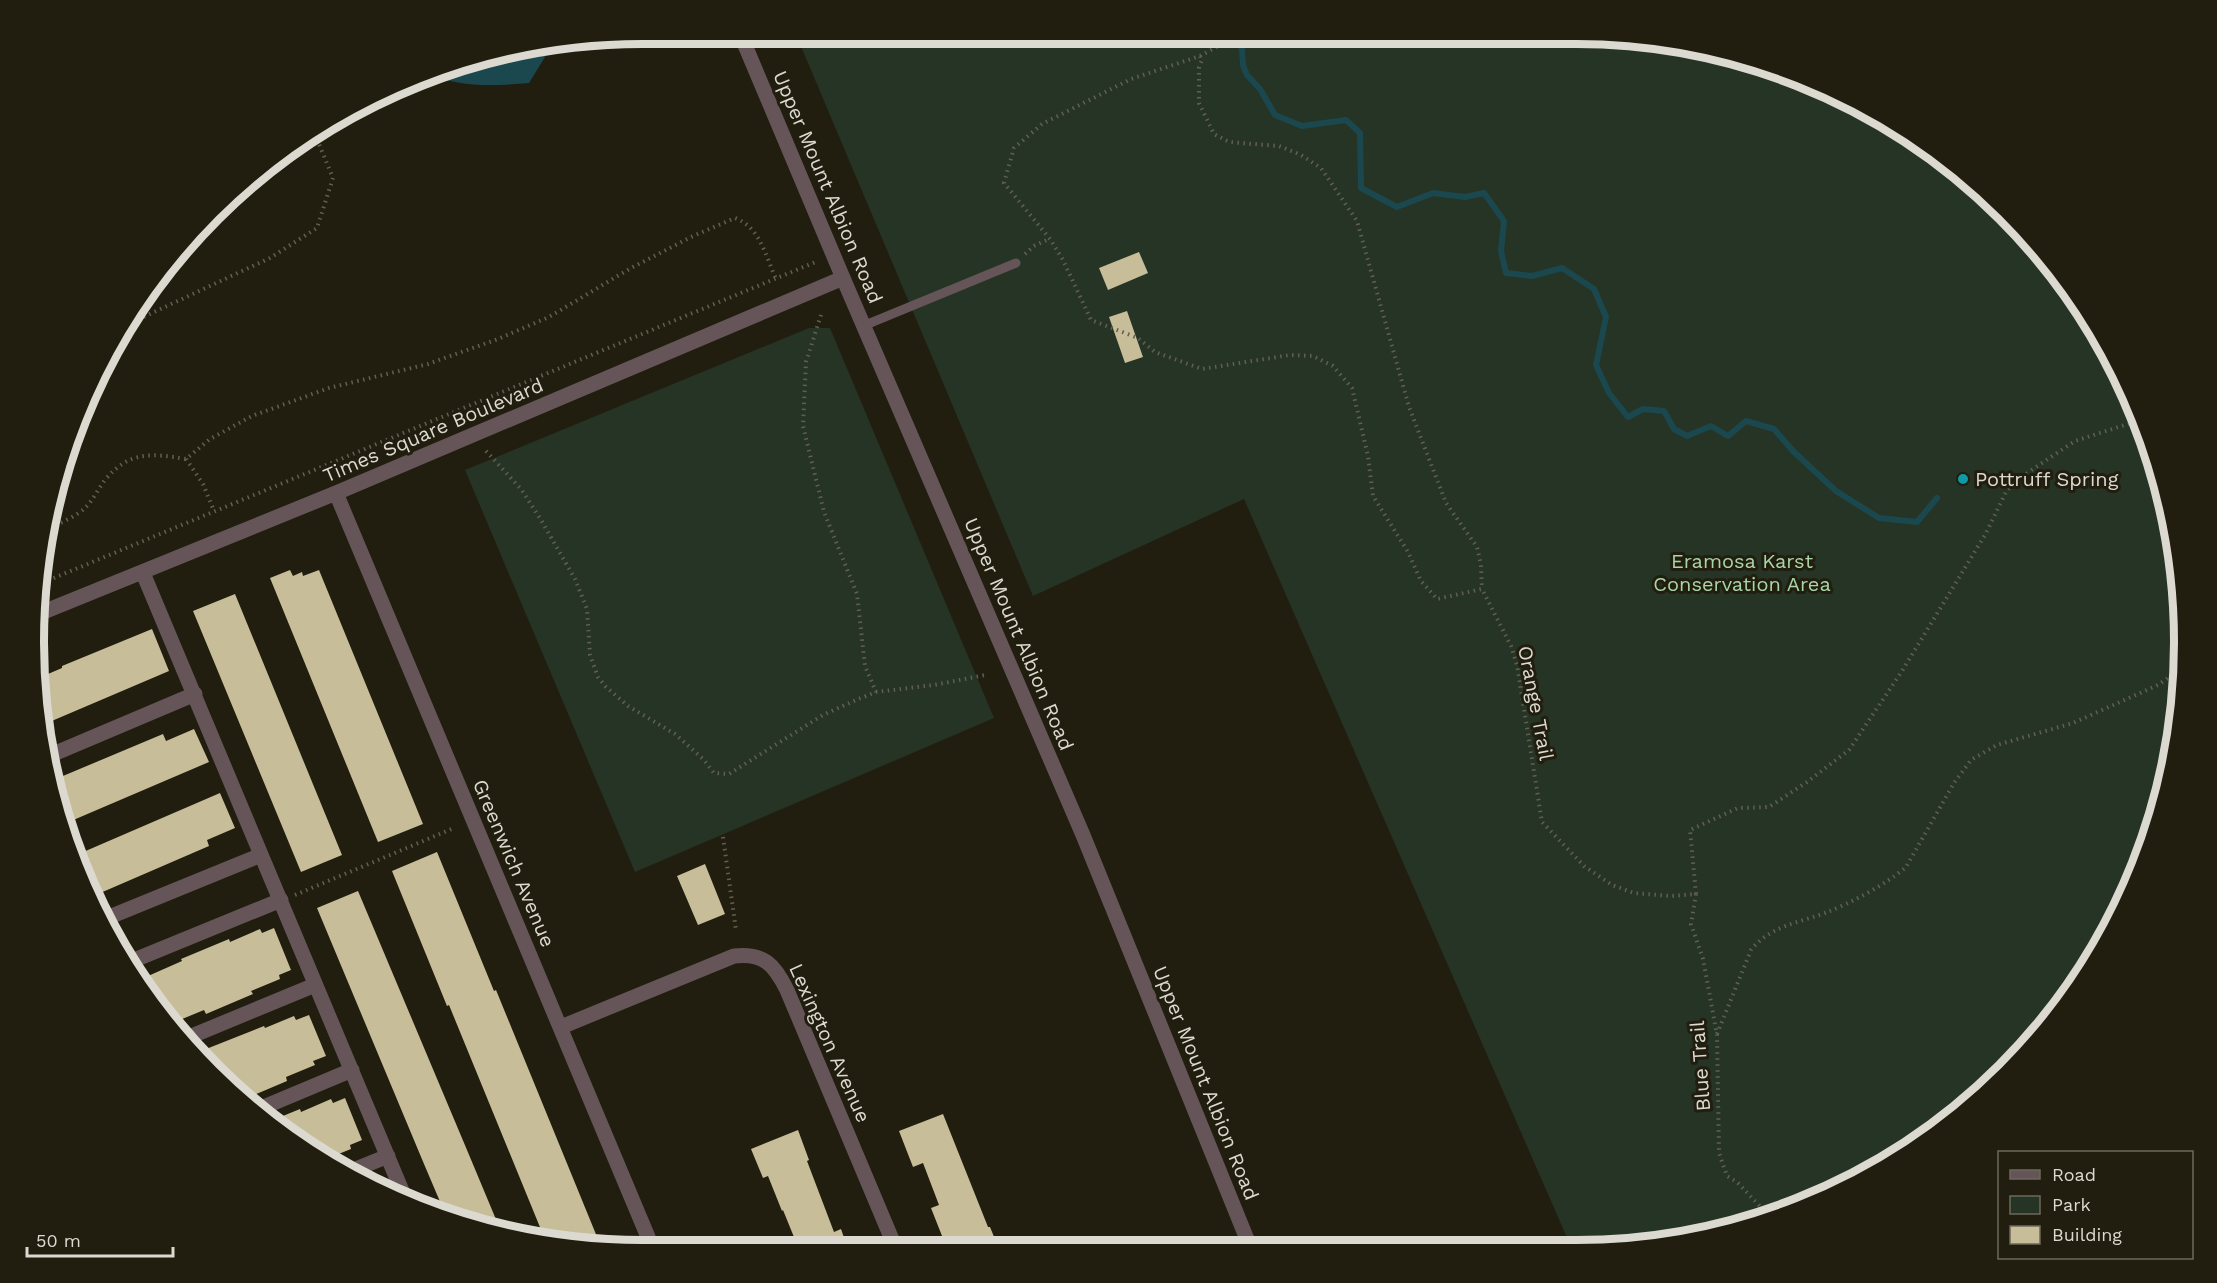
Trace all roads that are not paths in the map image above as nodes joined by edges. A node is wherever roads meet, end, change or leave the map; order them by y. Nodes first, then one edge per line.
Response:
1 (745, 44) edge
2 (1016, 263) road end
3 (843, 278) junction
4 (863, 326) junction
5 (336, 493) junction
6 (143, 573) junction
7 (45, 612) edge
8 (195, 694) junction
9 (54, 754) edge
10 (261, 855) junction
11 (286, 899) junction
12 (111, 916) edge
13 (136, 960) edge
14 (315, 985) junction
15 (561, 1027) junction
16 (192, 1036) edge
17 (352, 1070) junction
18 (265, 1106) edge
19 (388, 1156) junction
20 (359, 1168) edge
21 (401, 1189) edge
22 (649, 1240) edge
23 (892, 1240) edge
24 (1247, 1240) edge

1 - 3 street, Upper Mount Albion Road
2 - 4 lane
3 - 4 street, Upper Mount Albion Road
3 - 5 street, Times Square Boulevard
4 - 24 street, Upper Mount Albion Road
5 - 6 street, Times Square Boulevard
5 - 15 street, Greenwich Avenue
6 - 7 street, Times Square Boulevard
6 - 8 street
8 - 9 street
8 - 10 street
10 - 11 street
10 - 12 street
11 - 13 street
11 - 14 street
14 - 16 street
14 - 17 street
15 - 22 street, Greenwich Avenue
15 - 23 street, Lexington Avenue
17 - 18 street
17 - 19 street
19 - 20 street
19 - 21 street

